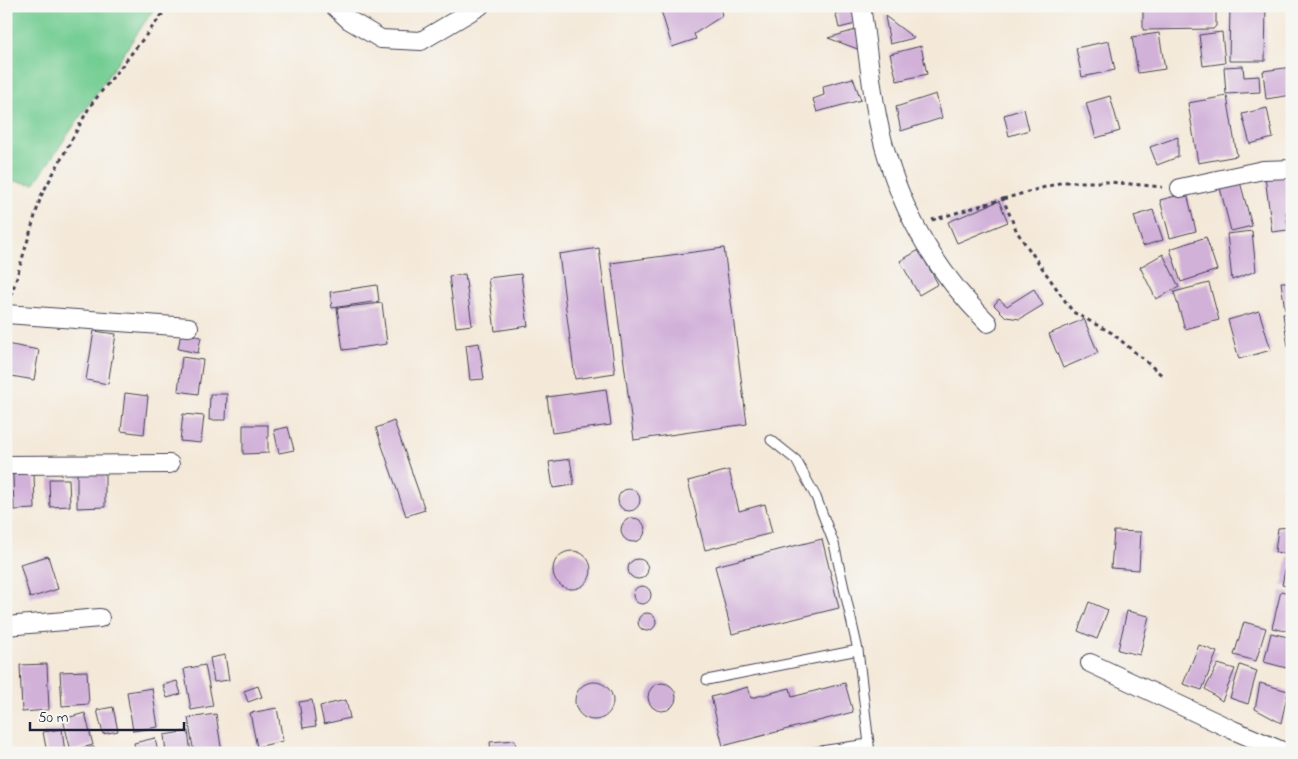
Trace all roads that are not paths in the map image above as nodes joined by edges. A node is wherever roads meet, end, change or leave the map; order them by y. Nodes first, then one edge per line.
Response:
1 (334, 6) edge
2 (480, 6) edge
3 (861, 6) edge
4 (1292, 169) edge
5 (1180, 188) road end
6 (8, 308) edge
7 (988, 323) dead end
8 (189, 327) dead end
9 (771, 440) dead end
10 (170, 464) dead end
11 (6, 465) edge
12 (100, 618) dead end
13 (6, 626) edge
14 (858, 650) junction
15 (1090, 663) dead end
16 (707, 680) dead end
17 (869, 748) edge
18 (807, 753) edge
19 (1287, 753) edge

1 - 2 street
3 - 7 street
4 - 5 street
6 - 8 street
9 - 14 lane
10 - 11 street
12 - 13 street
14 - 16 lane
14 - 17 lane
15 - 19 street
17 - 18 lane

